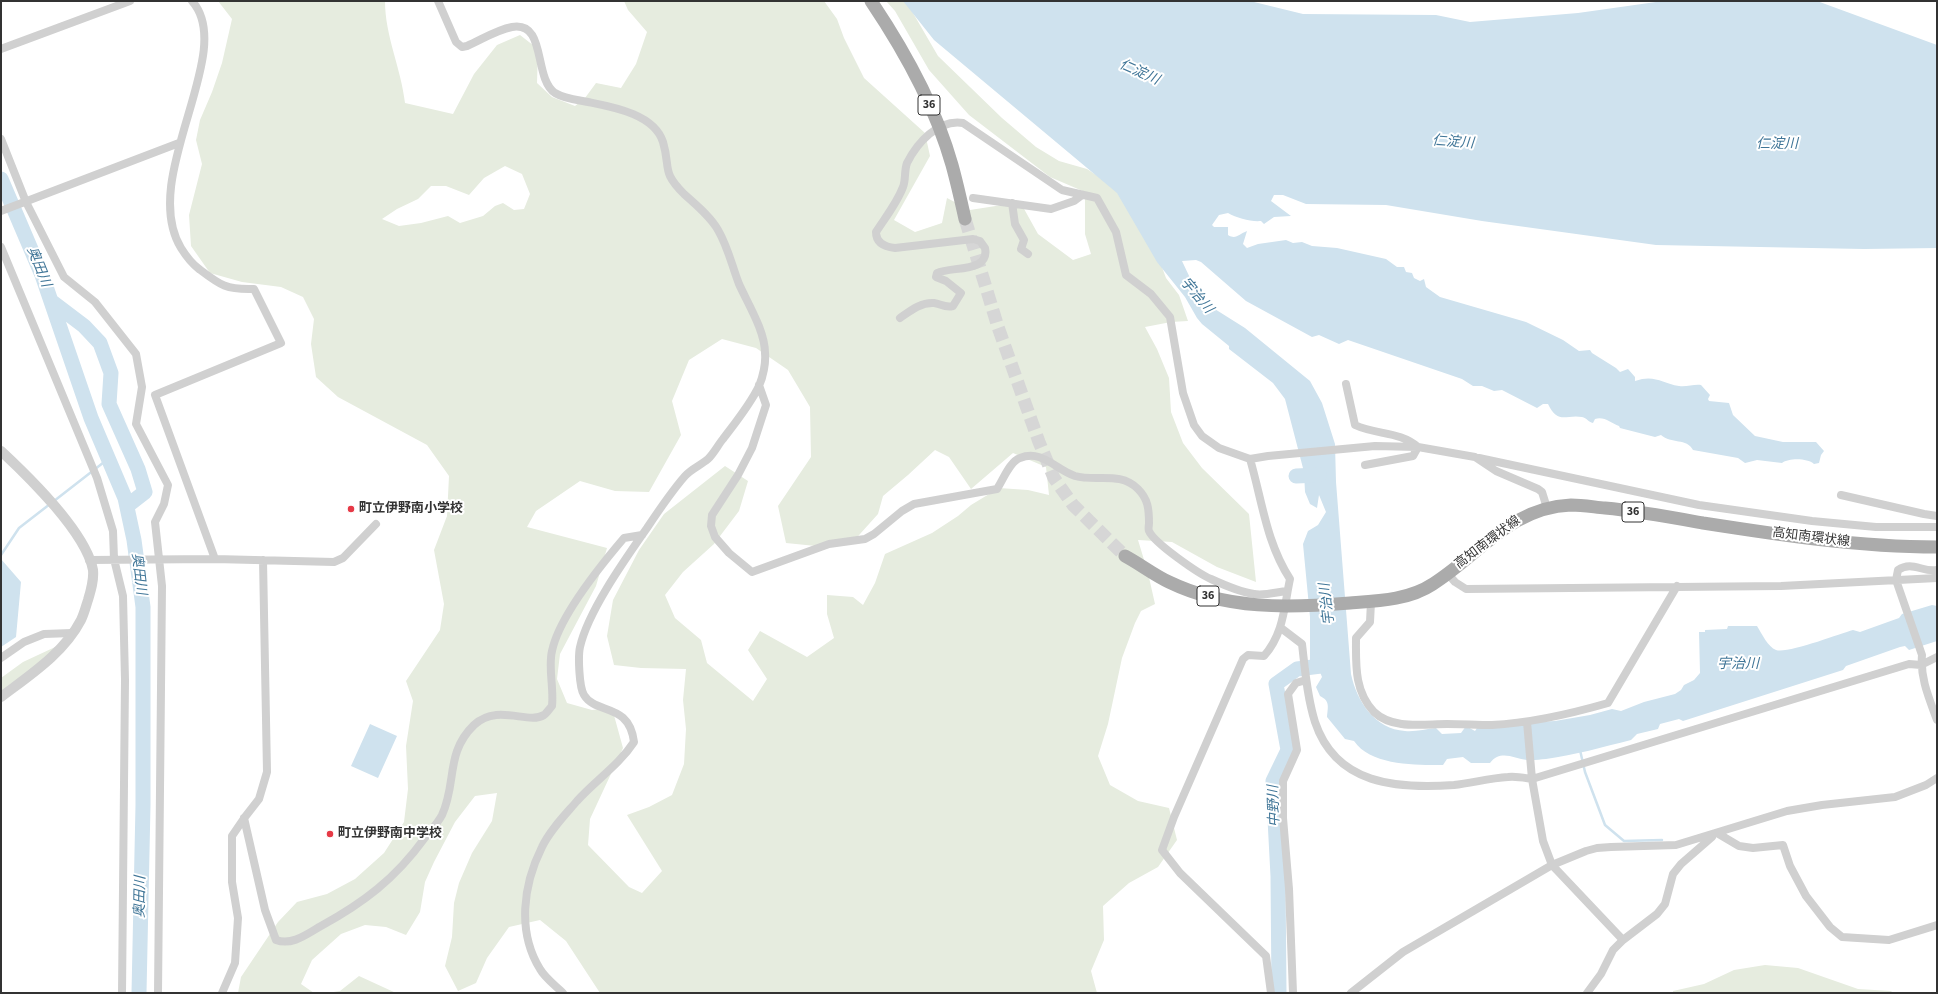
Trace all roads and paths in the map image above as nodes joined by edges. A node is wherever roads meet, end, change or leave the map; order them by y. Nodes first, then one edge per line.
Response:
1 (129, 1) edge
2 (192, 1) edge
3 (438, 1) edge
4 (871, 1) edge
5 (1, 49) edge
6 (938, 128) junction
7 (1, 139) edge
8 (180, 143) junction
9 (1082, 195) junction
10 (973, 198) dead end
11 (26, 202) junction
12 (1012, 204) junction
13 (1, 211) edge
14 (965, 219) tunnel mouth
15 (1, 247) edge
16 (1028, 254) dead end
17 (900, 318) dead end
18 (1346, 384) dead end
19 (760, 385) junction
20 (1418, 447) junction
21 (1, 452) edge
22 (1475, 457) junction
23 (1250, 460) junction
24 (1365, 465) dead end
25 (1841, 495) dead end
26 (1547, 508) junction
27 (1937, 516) edge
28 (376, 524) dead end
29 (1937, 527) edge
30 (642, 535) junction
31 (1937, 547) edge
32 (1125, 556) tunnel mouth
33 (114, 559) junction
34 (160, 559) junction
35 (214, 559) junction
36 (89, 560) junction
37 (263, 560) junction
38 (1937, 570) edge
39 (1448, 574) junction
40 (1937, 578) edge
41 (1896, 580) junction
42 (1676, 586) junction
43 (1287, 592) junction
44 (1371, 602) junction
45 (1284, 606) junction
46 (1281, 628) junction
47 (72, 633) junction
48 (1937, 657) edge
49 (1, 658) edge
50 (1921, 664) junction
51 (1306, 680) junction
52 (1, 697) edge
53 (1937, 720) edge
54 (1527, 723) junction
55 (1532, 776) junction
56 (1937, 778) edge
57 (244, 818) junction
58 (1717, 833) junction
59 (1552, 865) junction
60 (1937, 925) edge
61 (1623, 940) junction
62 (122, 993) edge
63 (158, 993) edge
64 (222, 993) edge
65 (563, 993) edge
66 (1271, 993) edge
67 (1293, 993) edge
68 (1351, 993) edge
69 (1586, 993) edge

1 - 5 street
2 - 8 street
3 - 19 street
4 - 6 main road, 36
6 - 9 street
6 - 14 main road, 36
6 - 17 street
7 - 11 street
8 - 11 street
8 - 35 street
9 - 12 street
9 - 23 street
10 - 12 street
11 - 13 street
11 - 34 street
12 - 16 street
15 - 33 street
18 - 20 street
19 - 30 street
19 - 43 street
20 - 22 street
20 - 23 street
20 - 24 street
21 - 36 street
22 - 26 street
22 - 29 street
23 - 43 street
25 - 27 street
26 - 31 main road, 高知南環状線 / 36
26 - 39 main road, 高知南環状線 / 36
28 - 37 street
30 - 57 street
30 - 65 street
32 - 45 main road, 高知南環状線 / 36
33 - 34 street
33 - 36 street
33 - 62 street
34 - 35 street
34 - 63 street
35 - 37 street
36 - 47 street
37 - 57 street
38 - 41 street
39 - 42 street
39 - 44 main road, 高知南環状線 / 36
40 - 41 street
41 - 42 street
41 - 50 street
42 - 54 street
43 - 45 street
44 - 45 main road, 高知南環状線 / 36
44 - 54 street
45 - 46 street
46 - 51 street
46 - 66 street
47 - 49 street
47 - 52 street
48 - 50 street
50 - 53 street
50 - 55 street
51 - 55 street
51 - 67 street
54 - 55 street
55 - 59 street
56 - 58 street
57 - 64 street
58 - 59 street
58 - 60 street
58 - 61 street
59 - 61 street
59 - 68 street
61 - 69 street

